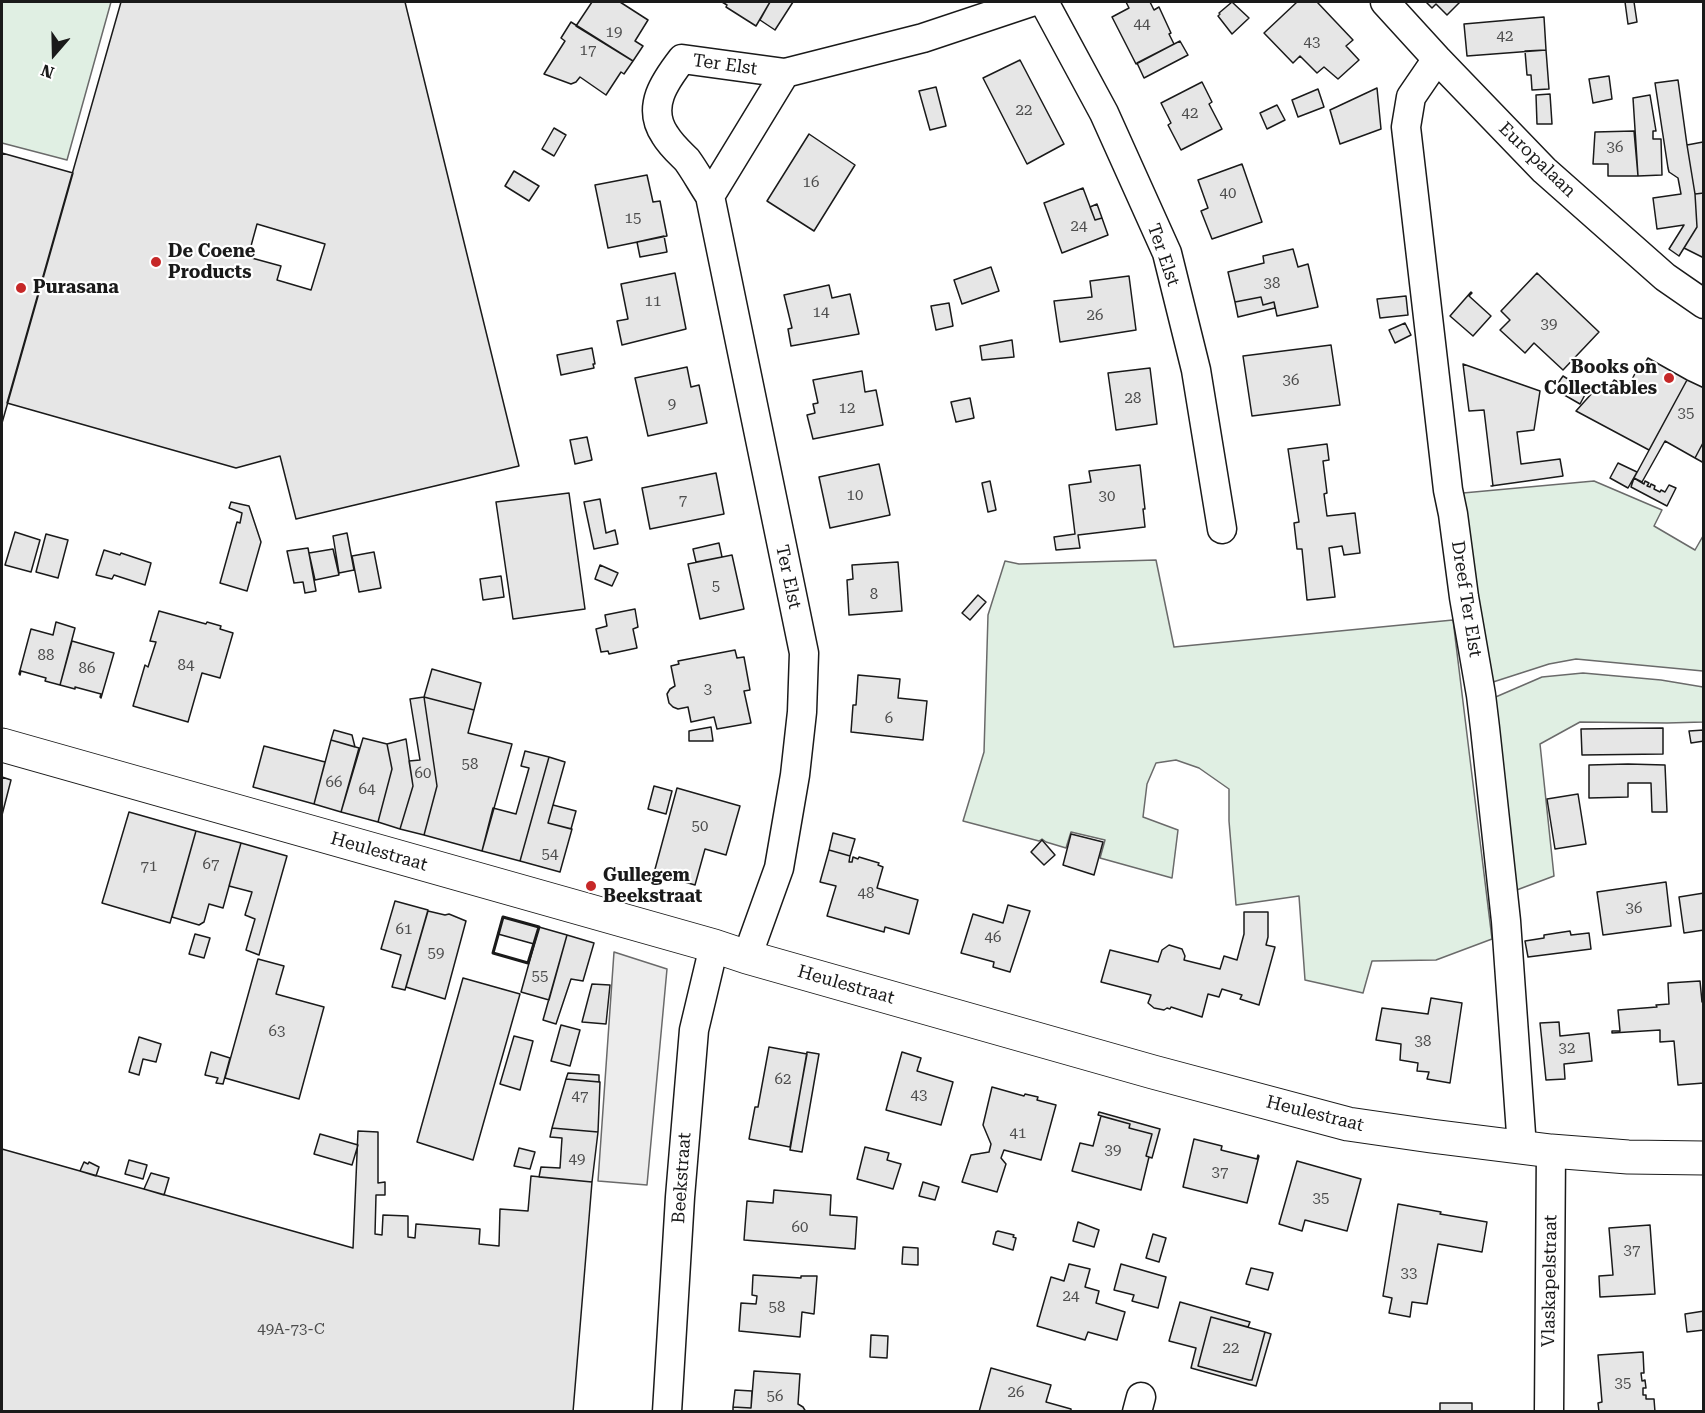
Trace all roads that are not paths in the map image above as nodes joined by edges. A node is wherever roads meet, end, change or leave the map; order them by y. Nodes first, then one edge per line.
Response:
1 (1031, 2) edge
2 (1044, 2) edge
3 (1385, 2) edge
4 (1437, 59) junction
5 (785, 73) junction
6 (710, 196) junction
7 (1704, 304) edge
8 (1222, 529) dead end
9 (2, 745) edge
10 (714, 946) junction
11 (747, 957) junction
12 (1536, 1150) junction
13 (1704, 1158) edge
14 (667, 1412) edge
15 (1549, 1412) edge

1 - 5 street, Ter Elst
2 - 8 street, Ter Elst
3 - 4 street, Europalaan
4 - 7 street, Europalaan
4 - 12 street, Dreef Ter Elst
5 - 6 street, Ter Elst
5 - 6 street, Ter Elst
6 - 11 street, Ter Elst
9 - 10 street, Heulestraat
10 - 11 street, Heulestraat
10 - 14 street, Beekstraat
11 - 12 street, Heulestraat
12 - 13 street, Heulestraat
12 - 15 street, Vlaskapelstraat

